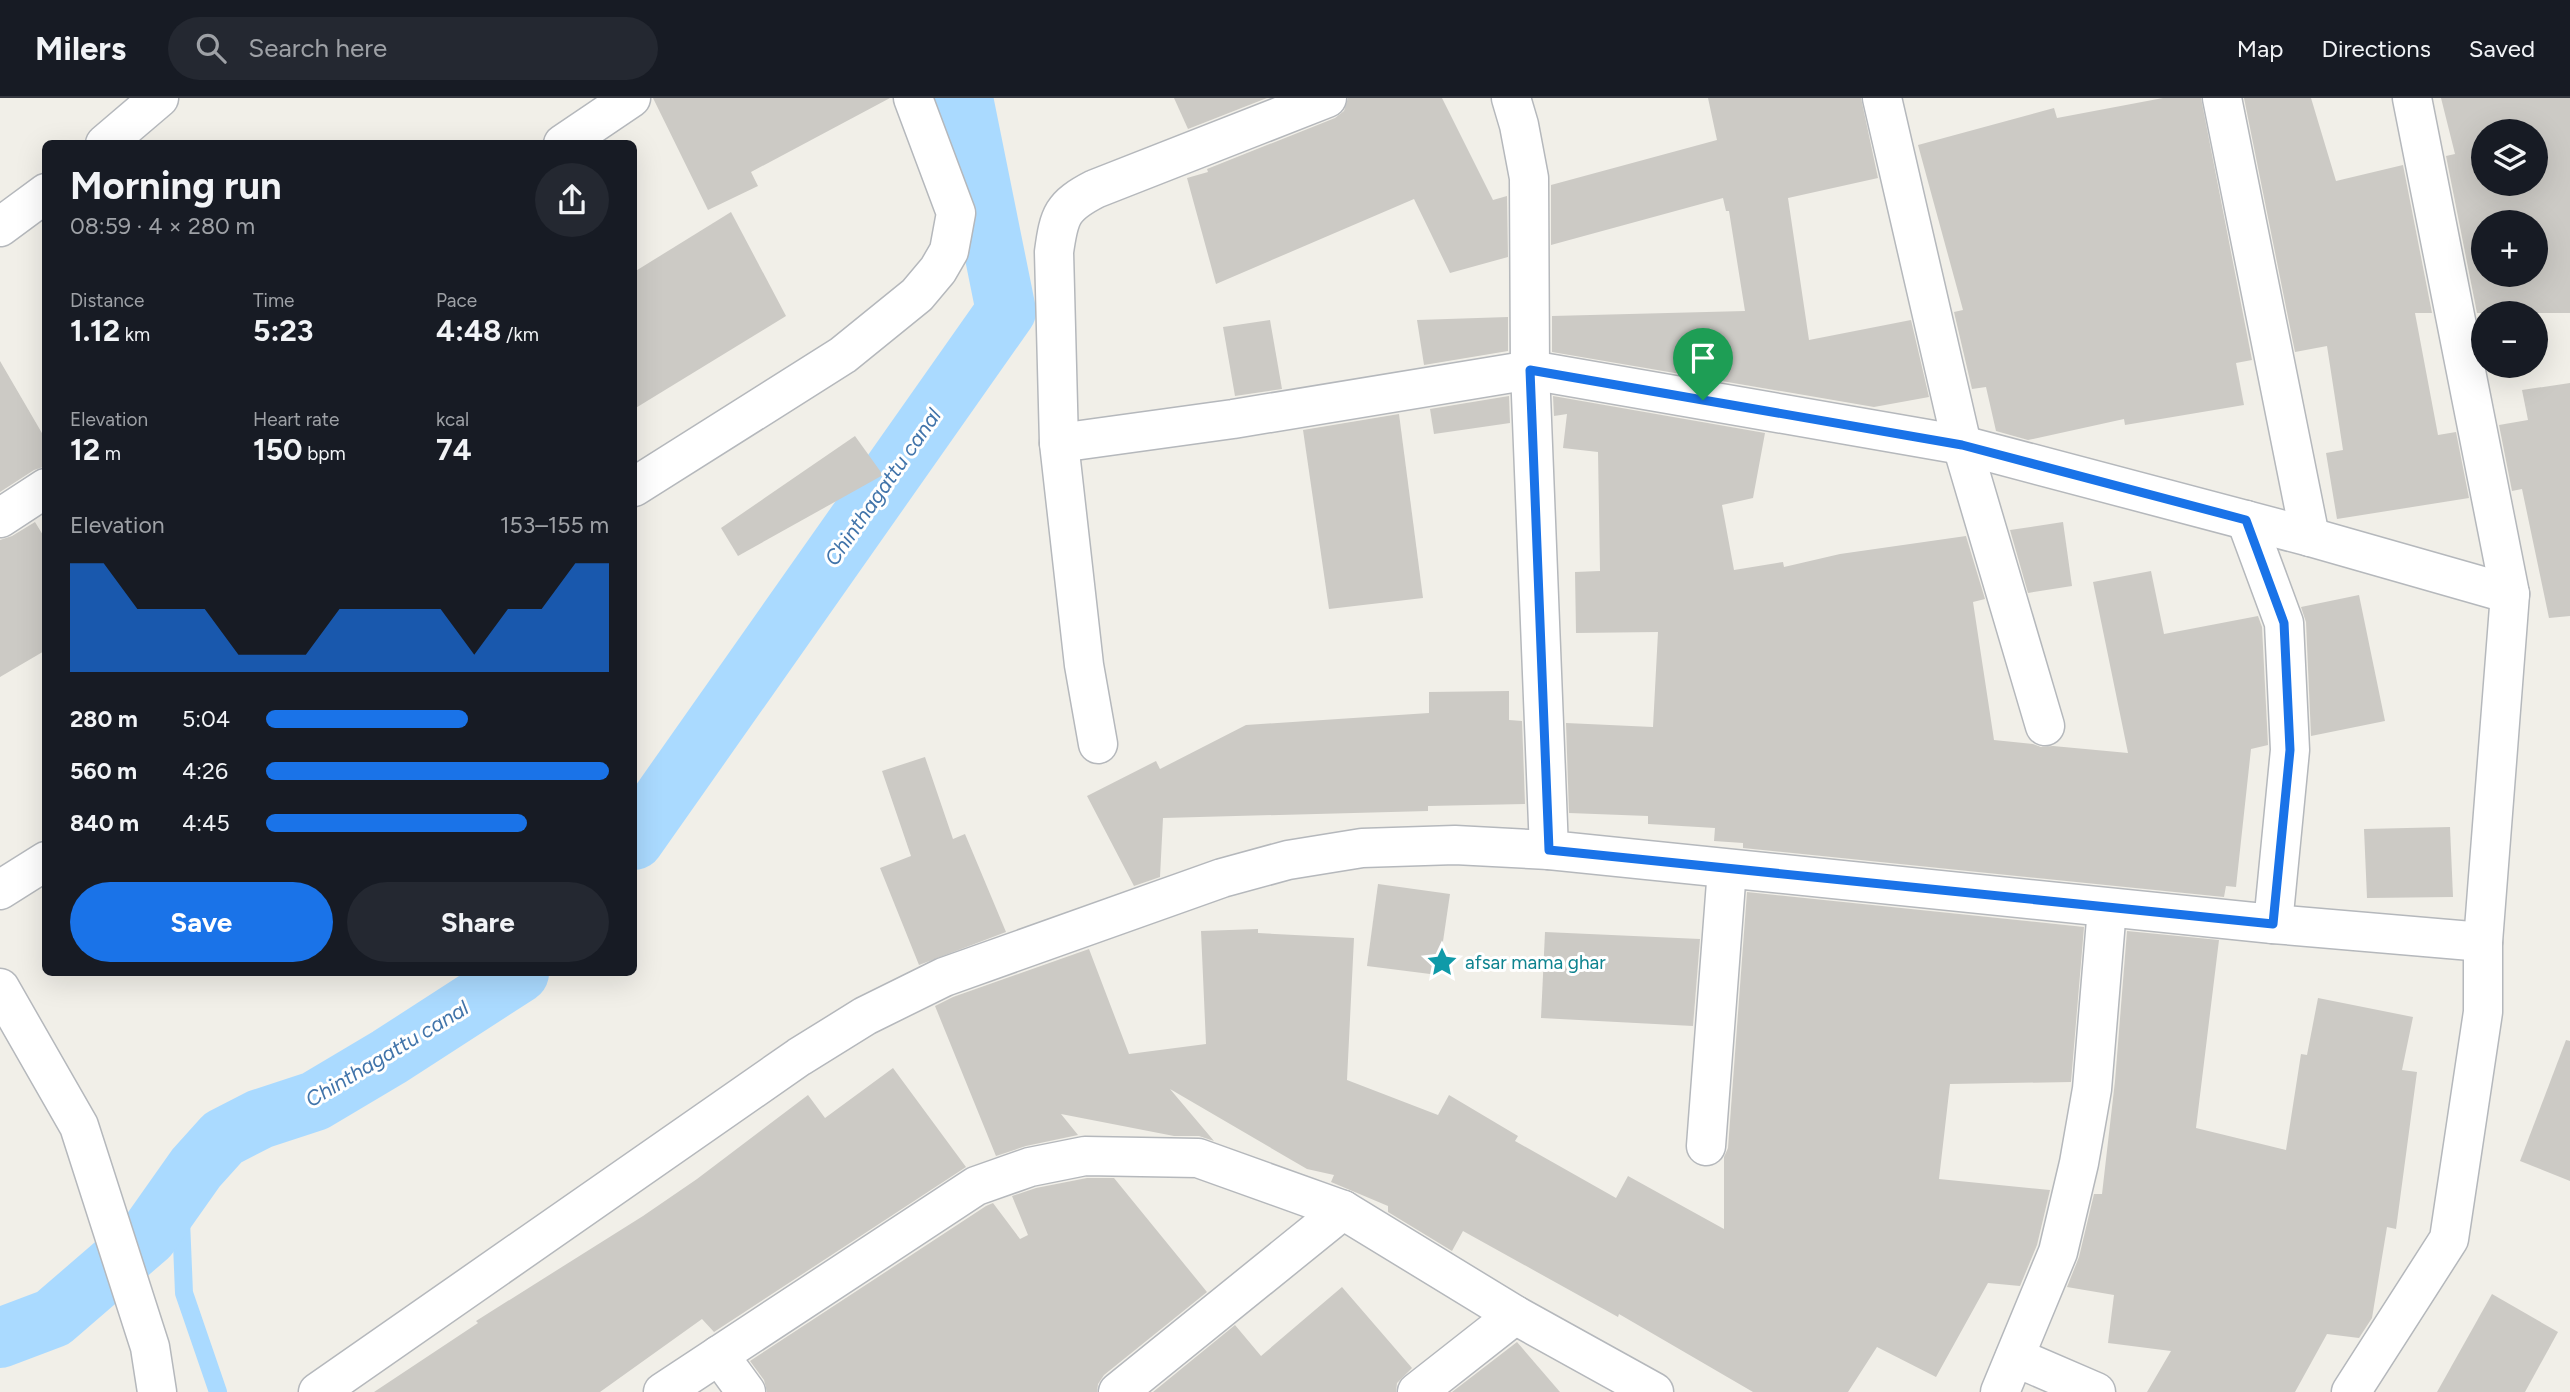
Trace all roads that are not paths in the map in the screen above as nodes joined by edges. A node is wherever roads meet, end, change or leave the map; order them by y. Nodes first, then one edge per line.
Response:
1 (159, 98) edge
2 (631, 98) edge
3 (913, 98) edge
4 (1326, 98) edge
5 (1511, 98) edge
6 (1882, 98) edge
7 (2222, 98) edge
8 (2412, 98) edge
9 (110, 140) edge
10 (569, 140) edge
11 (42, 196) edge
12 (0, 227) edge
13 (1530, 370) junction
14 (1059, 443) junction
15 (1962, 445) junction
16 (637, 486) edge
17 (42, 491) edge
18 (0, 518) edge
19 (2246, 520) junction
20 (2309, 537) junction
21 (2510, 594) junction
22 (2045, 726) dead end
23 (1098, 744) dead end
24 (1549, 850) junction
25 (42, 864) edge
26 (1727, 870) junction
27 (0, 890) edge
28 (2107, 908) junction
29 (2273, 924) junction
30 (2483, 942) junction
31 (0, 988) edge
32 (1706, 1146) dead end
33 (1343, 1210) junction
34 (1515, 1315) junction
35 (719, 1355) junction
36 (2015, 1357) junction
37 (157, 1392) edge
38 (318, 1392) edge
39 (663, 1392) edge
40 (746, 1392) edge
41 (1118, 1392) edge
42 (1417, 1392) edge
43 (1654, 1392) edge
44 (2000, 1392) edge
45 (2096, 1392) edge
46 (2351, 1392) edge

1 - 9 street
2 - 10 street
3 - 16 street
4 - 14 street
5 - 13 street
6 - 15 street
7 - 20 street
8 - 21 street
11 - 12 street
13 - 14 street
13 - 15 street
13 - 24 street
14 - 23 street
15 - 19 street
15 - 22 street
17 - 18 street
19 - 20 street
19 - 29 street
20 - 21 street
21 - 30 street
24 - 26 street
24 - 38 street
25 - 27 street
26 - 28 street
26 - 32 street
28 - 29 street
28 - 36 street
29 - 30 street
30 - 46 street
31 - 37 street
33 - 34 street
33 - 35 street
33 - 41 street
34 - 42 street
34 - 43 street
35 - 39 street
35 - 40 street
36 - 44 street
36 - 45 street

